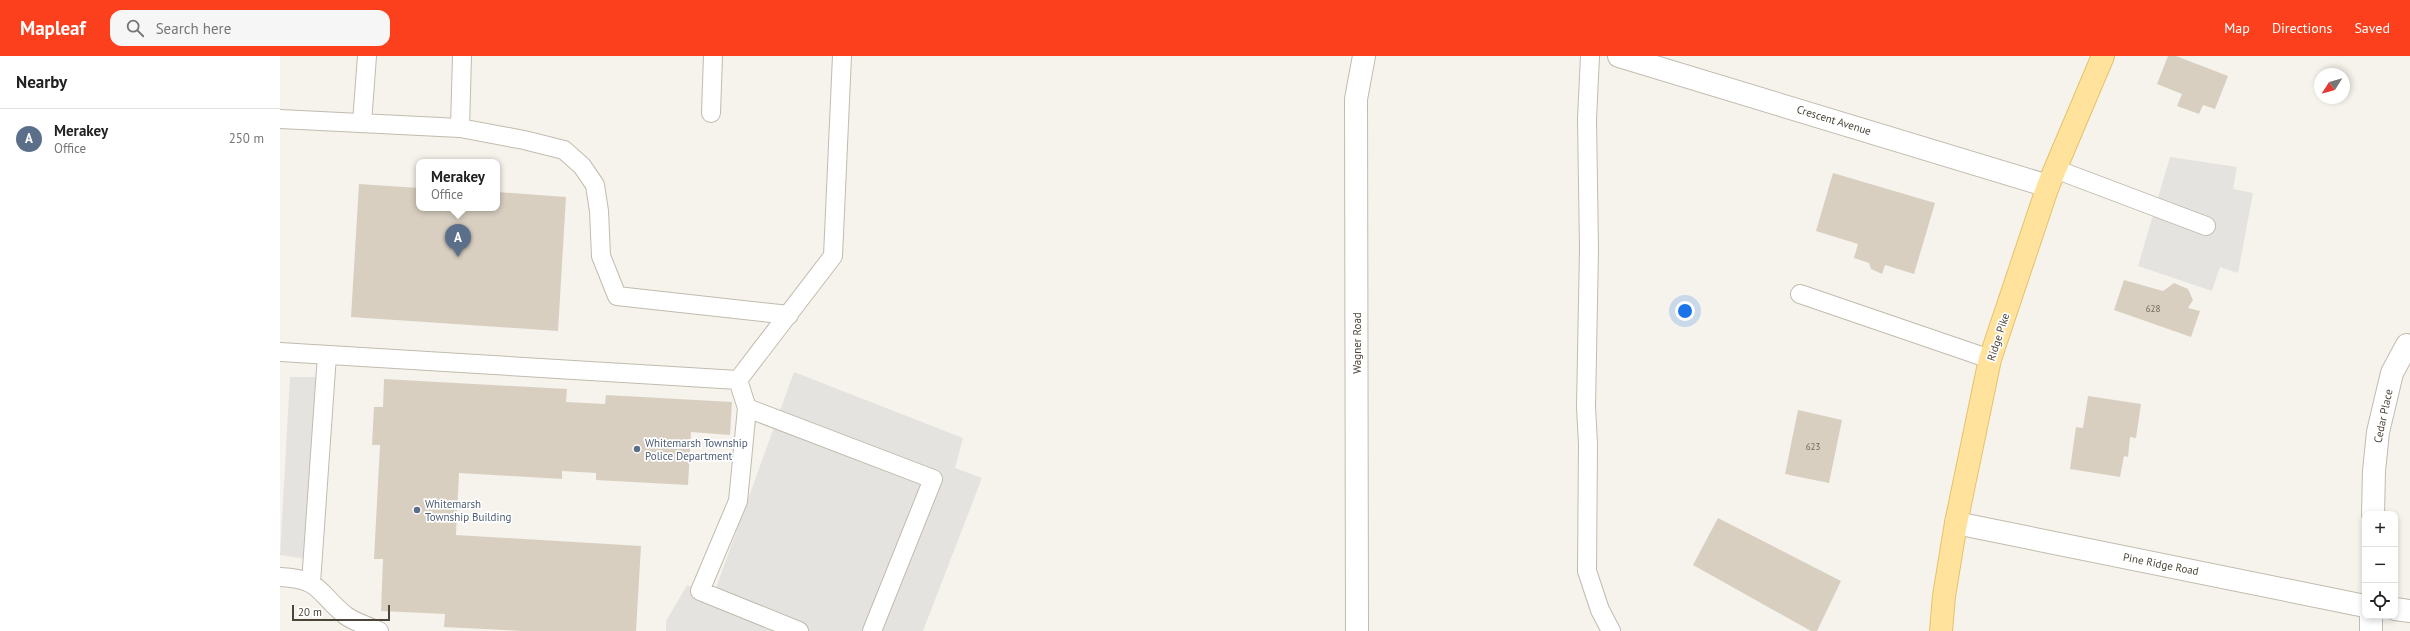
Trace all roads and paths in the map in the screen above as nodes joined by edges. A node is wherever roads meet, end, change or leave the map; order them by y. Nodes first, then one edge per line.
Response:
1 (367, 56) edge
2 (462, 56) edge
3 (713, 56) edge
4 (842, 56) edge
5 (1364, 56) edge
6 (1590, 56) edge
7 (1620, 56) edge
8 (2103, 56) edge
9 (711, 114) dead end
10 (280, 119) edge
11 (362, 124) junction
12 (460, 128) junction
13 (2051, 177) junction
14 (2206, 226) dead end
15 (1800, 294) dead end
16 (789, 315) junction
17 (2407, 345) dead end
18 (280, 352) edge
19 (327, 355) junction
20 (1990, 359) junction
21 (738, 380) junction
22 (747, 408) junction
23 (2373, 511) edge
24 (1956, 523) junction
25 (280, 577) edge
26 (311, 583) junction
27 (2362, 605) edge
28 (2398, 609) edge
29 (2410, 611) edge
30 (2371, 619) edge
31 (378, 631) edge
32 (798, 631) edge
33 (872, 631) edge
34 (1357, 631) edge
35 (1611, 631) edge
36 (1941, 631) edge
37 (2371, 631) edge

1 - 11 lane
2 - 12 lane
3 - 9 lane
4 - 16 lane
5 - 34 street, Wagner Road
6 - 35 lane
7 - 13 street, Crescent Avenue
8 - 13 main road, Ridge Pike
10 - 11 lane
11 - 12 lane
12 - 16 lane
13 - 14 lane
13 - 20 main road, Ridge Pike
15 - 20 lane
16 - 21 lane
17 - 23 street, Cedar Place
18 - 19 lane
19 - 21 lane
19 - 26 lane
20 - 24 main road, Ridge Pike
21 - 22 lane
22 - 32 lane
22 - 33 lane
24 - 27 street, Pine Ridge Road
24 - 36 main road, Ridge Pike
25 - 26 lane
26 - 31 lane
28 - 29 street
30 - 37 street

